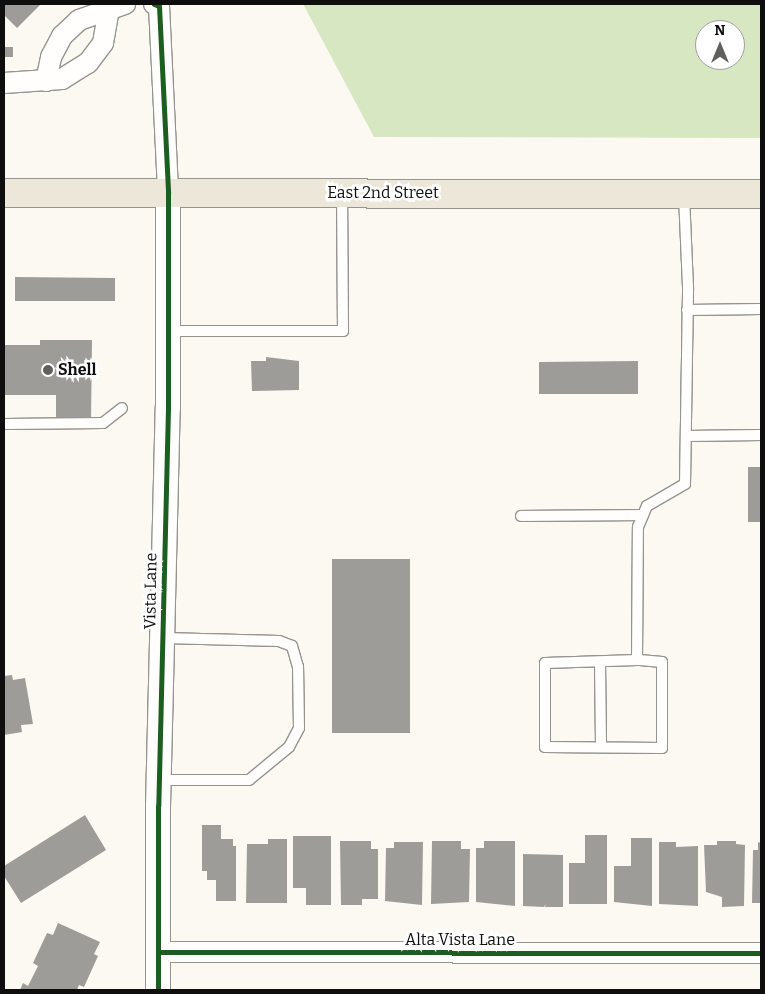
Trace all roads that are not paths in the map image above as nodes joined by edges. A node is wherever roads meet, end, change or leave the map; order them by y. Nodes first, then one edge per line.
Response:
1 (154, 4) edge
2 (115, 6) edge
3 (46, 81) junction
4 (4, 83) edge
5 (4, 192) edge
6 (168, 193) junction
7 (342, 193) junction
8 (684, 194) junction
9 (761, 194) edge
10 (761, 309) edge
11 (688, 310) junction
12 (168, 331) junction
13 (122, 408) dead end
14 (4, 424) edge
15 (761, 435) edge
16 (687, 436) junction
17 (643, 515) junction
18 (521, 516) dead end
19 (163, 638) junction
20 (637, 660) junction
21 (600, 662) junction
22 (602, 747) junction
23 (159, 780) junction
24 (158, 952) junction
25 (761, 953) edge
26 (158, 990) edge

1 - 6 street
2 - 3 street
2 - 3 street
3 - 4 street
5 - 6 main road, East 2nd Street
6 - 7 main road, East 2nd Street
6 - 12 street, Vista Lane
7 - 8 main road, East 2nd Street
7 - 12 lane
8 - 9 main road, East 2nd Street
8 - 11 lane
10 - 11 lane
11 - 16 lane
12 - 19 street, Vista Lane
13 - 14 lane
15 - 16 lane
16 - 17 lane
17 - 18 lane
17 - 20 lane
19 - 23 street, Vista Lane
19 - 23 lane
20 - 21 lane
20 - 22 lane
21 - 22 lane
21 - 22 lane
23 - 24 street, Vista Lane
24 - 25 street, Alta Vista Lane
24 - 26 street, Vista Lane

